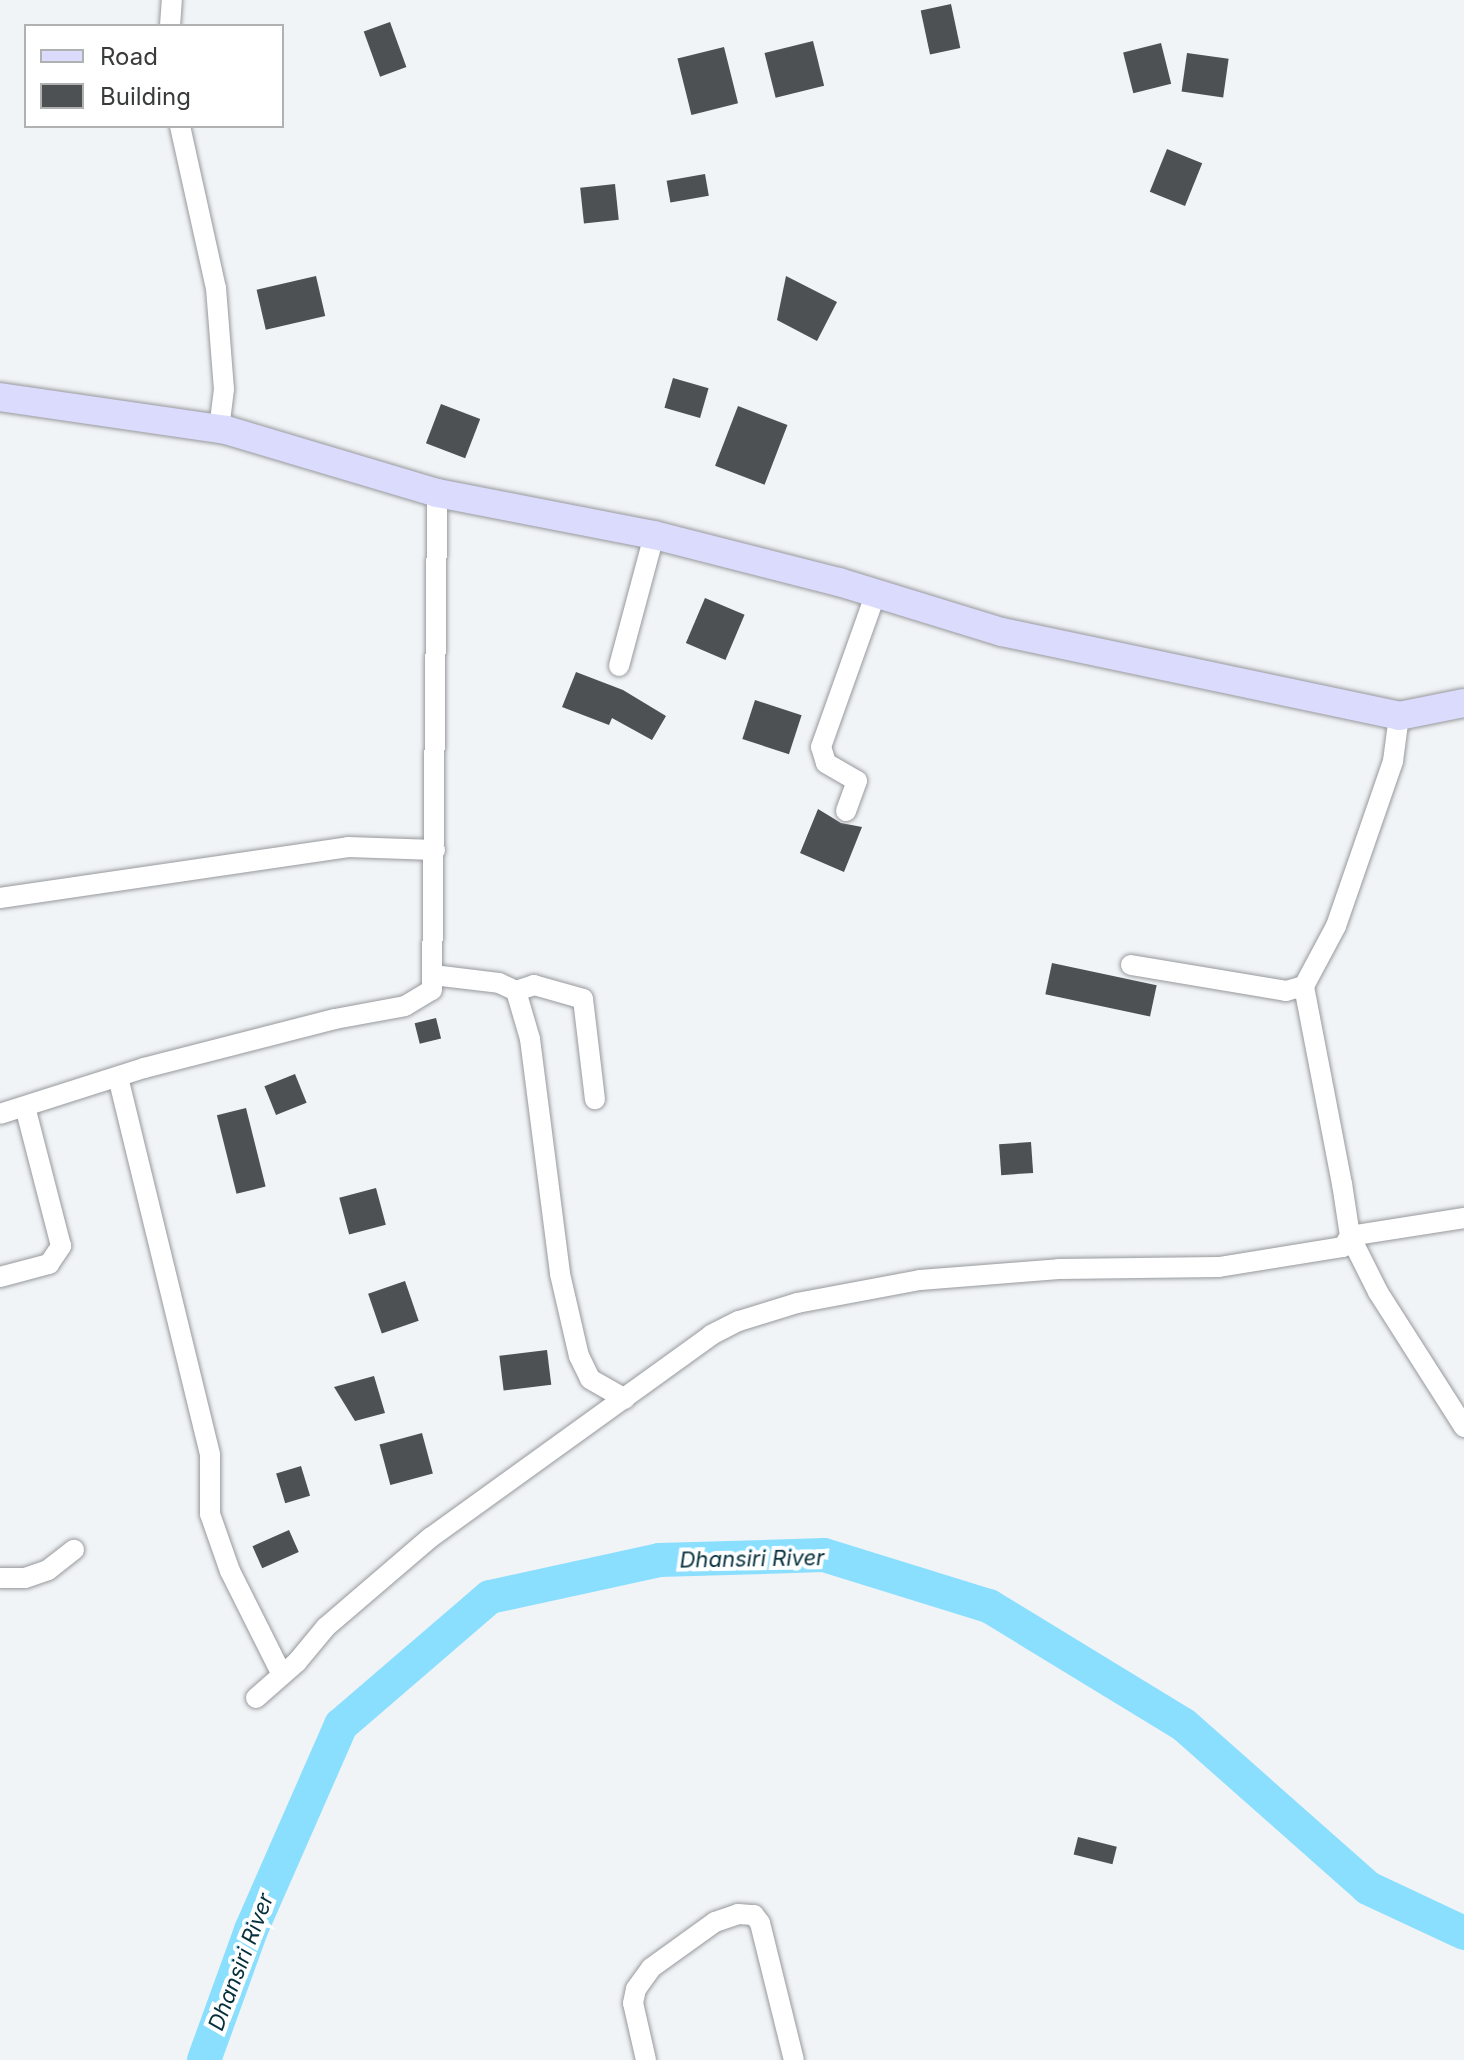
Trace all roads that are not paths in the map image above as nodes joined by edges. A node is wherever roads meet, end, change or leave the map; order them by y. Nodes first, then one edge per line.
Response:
1 (172, 0) edge
2 (170, 24) edge
3 (180, 128) edge
4 (0, 397) edge
5 (219, 429) junction
6 (437, 493) junction
7 (654, 535) junction
8 (875, 595) junction
9 (619, 666) dead end
10 (1464, 703) edge
11 (1399, 716) junction
12 (846, 811) dead end
13 (435, 850) junction
14 (0, 898) edge
15 (1131, 965) dead end
16 (433, 975) junction
17 (1304, 986) junction
18 (516, 991) junction
19 (118, 1077) junction
20 (595, 1099) dead end
21 (25, 1107) junction
22 (0, 1114) edge
23 (1464, 1218) edge
24 (1350, 1236) junction
25 (0, 1277) edge
26 (625, 1399) junction
27 (1464, 1427) edge
28 (74, 1550) dead end
29 (0, 1578) edge
30 (282, 1675) junction
31 (256, 1698) dead end
32 (646, 2060) edge
33 (794, 2060) edge

1 - 2 street
3 - 5 street
4 - 5 street
5 - 6 street
6 - 7 street
6 - 13 street
7 - 8 street
7 - 9 street
8 - 11 street
8 - 12 street
10 - 11 street
11 - 17 street
13 - 14 street
13 - 16 street
15 - 17 street
16 - 18 street
16 - 19 street
17 - 24 street
18 - 20 street
18 - 26 street
19 - 21 street
19 - 30 street
21 - 22 street
21 - 25 street
23 - 24 street
24 - 26 street
24 - 27 street
26 - 30 street
28 - 29 street
30 - 31 street
32 - 33 street

